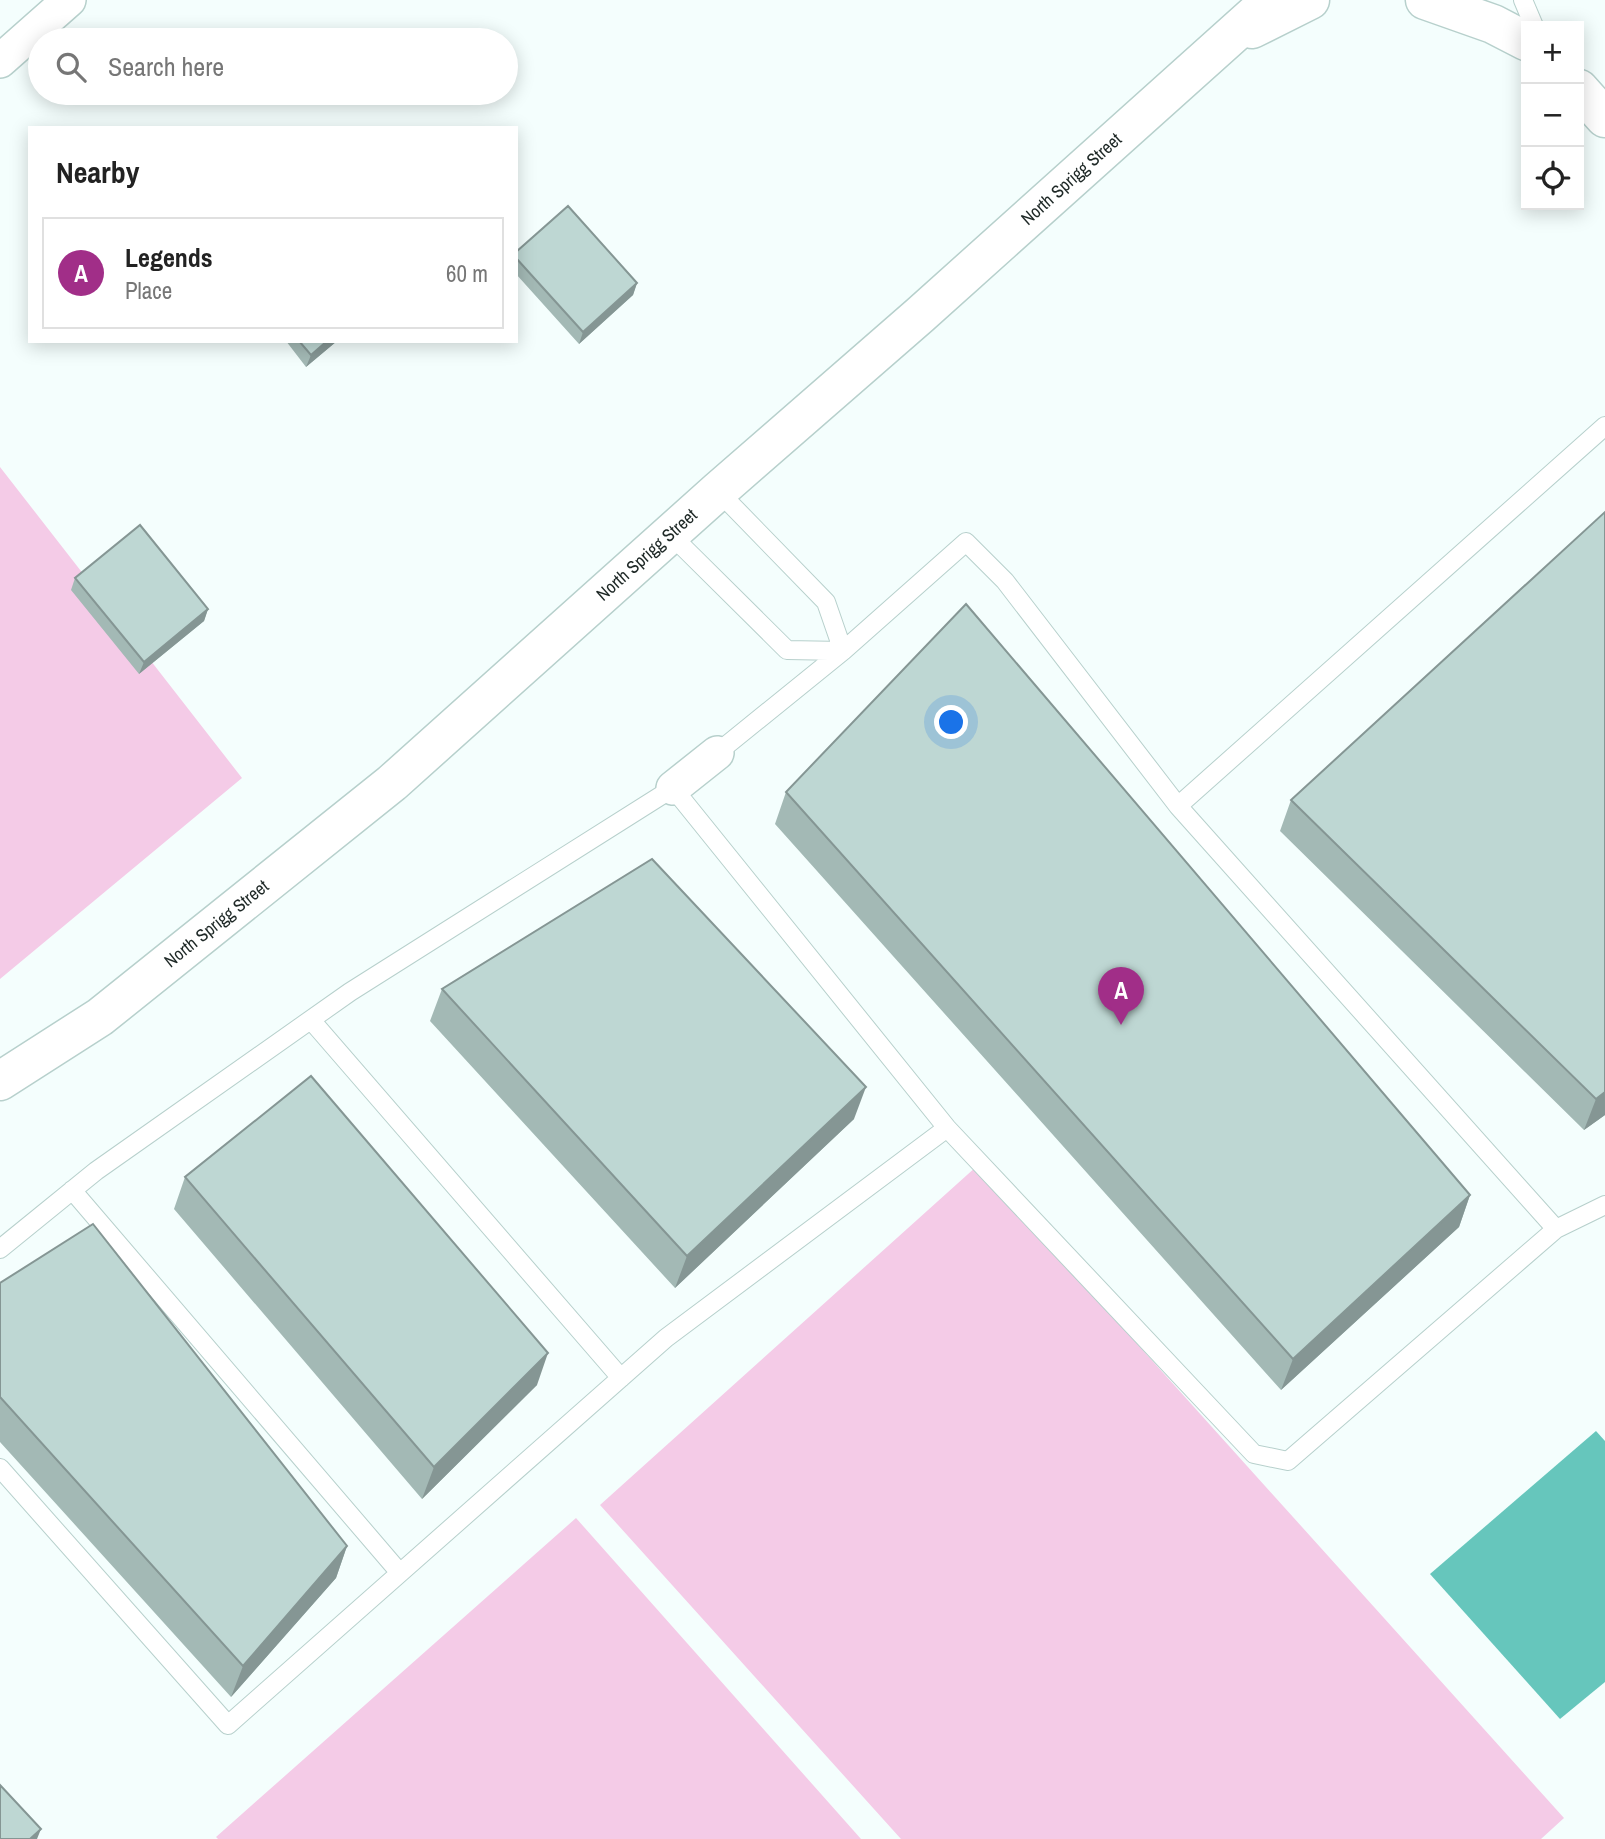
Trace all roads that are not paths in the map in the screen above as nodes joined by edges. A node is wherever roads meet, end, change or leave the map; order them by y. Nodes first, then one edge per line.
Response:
1 (69, 0) edge
2 (1252, 0) edge
3 (1271, 0) edge
4 (1310, 0) edge
5 (1425, 0) edge
6 (1498, 0) edge
7 (1523, 0) edge
8 (1532, 21) edge
9 (1521, 25) edge
10 (37, 28) edge
11 (28, 36) edge
12 (1521, 38) edge
13 (1222, 44) junction
14 (0, 61) edge
15 (1584, 95) edge
16 (1605, 118) edge
17 (1605, 426) edge
18 (718, 491) junction
19 (670, 534) junction
20 (843, 651) junction
21 (717, 753) joint
22 (673, 788) junction
23 (1178, 806) junction
24 (311, 1020) junction
25 (0, 1081) edge
26 (947, 1128) junction
27 (72, 1191) junction
28 (1605, 1205) edge
29 (1556, 1229) junction
30 (0, 1249) edge
31 (621, 1378) junction
32 (0, 1468) edge
33 (400, 1573) junction

1 - 10 street
2 - 13 main road
3 - 13 main road, North Sprigg Street
4 - 13 main road
5 - 12 main road
6 - 9 main road
7 - 8 lane
11 - 14 street
13 - 18 main road, North Sprigg Street
15 - 16 main road
17 - 23 lane
18 - 19 main road, North Sprigg Street
18 - 20 lane
19 - 20 lane
19 - 25 main road, North Sprigg Street
20 - 21 lane
20 - 23 lane
21 - 22 street
22 - 24 lane
22 - 26 lane
23 - 29 lane
24 - 27 lane
24 - 31 lane
26 - 29 lane
26 - 31 lane
27 - 30 lane
27 - 33 lane
28 - 29 lane
31 - 33 lane
32 - 33 lane

